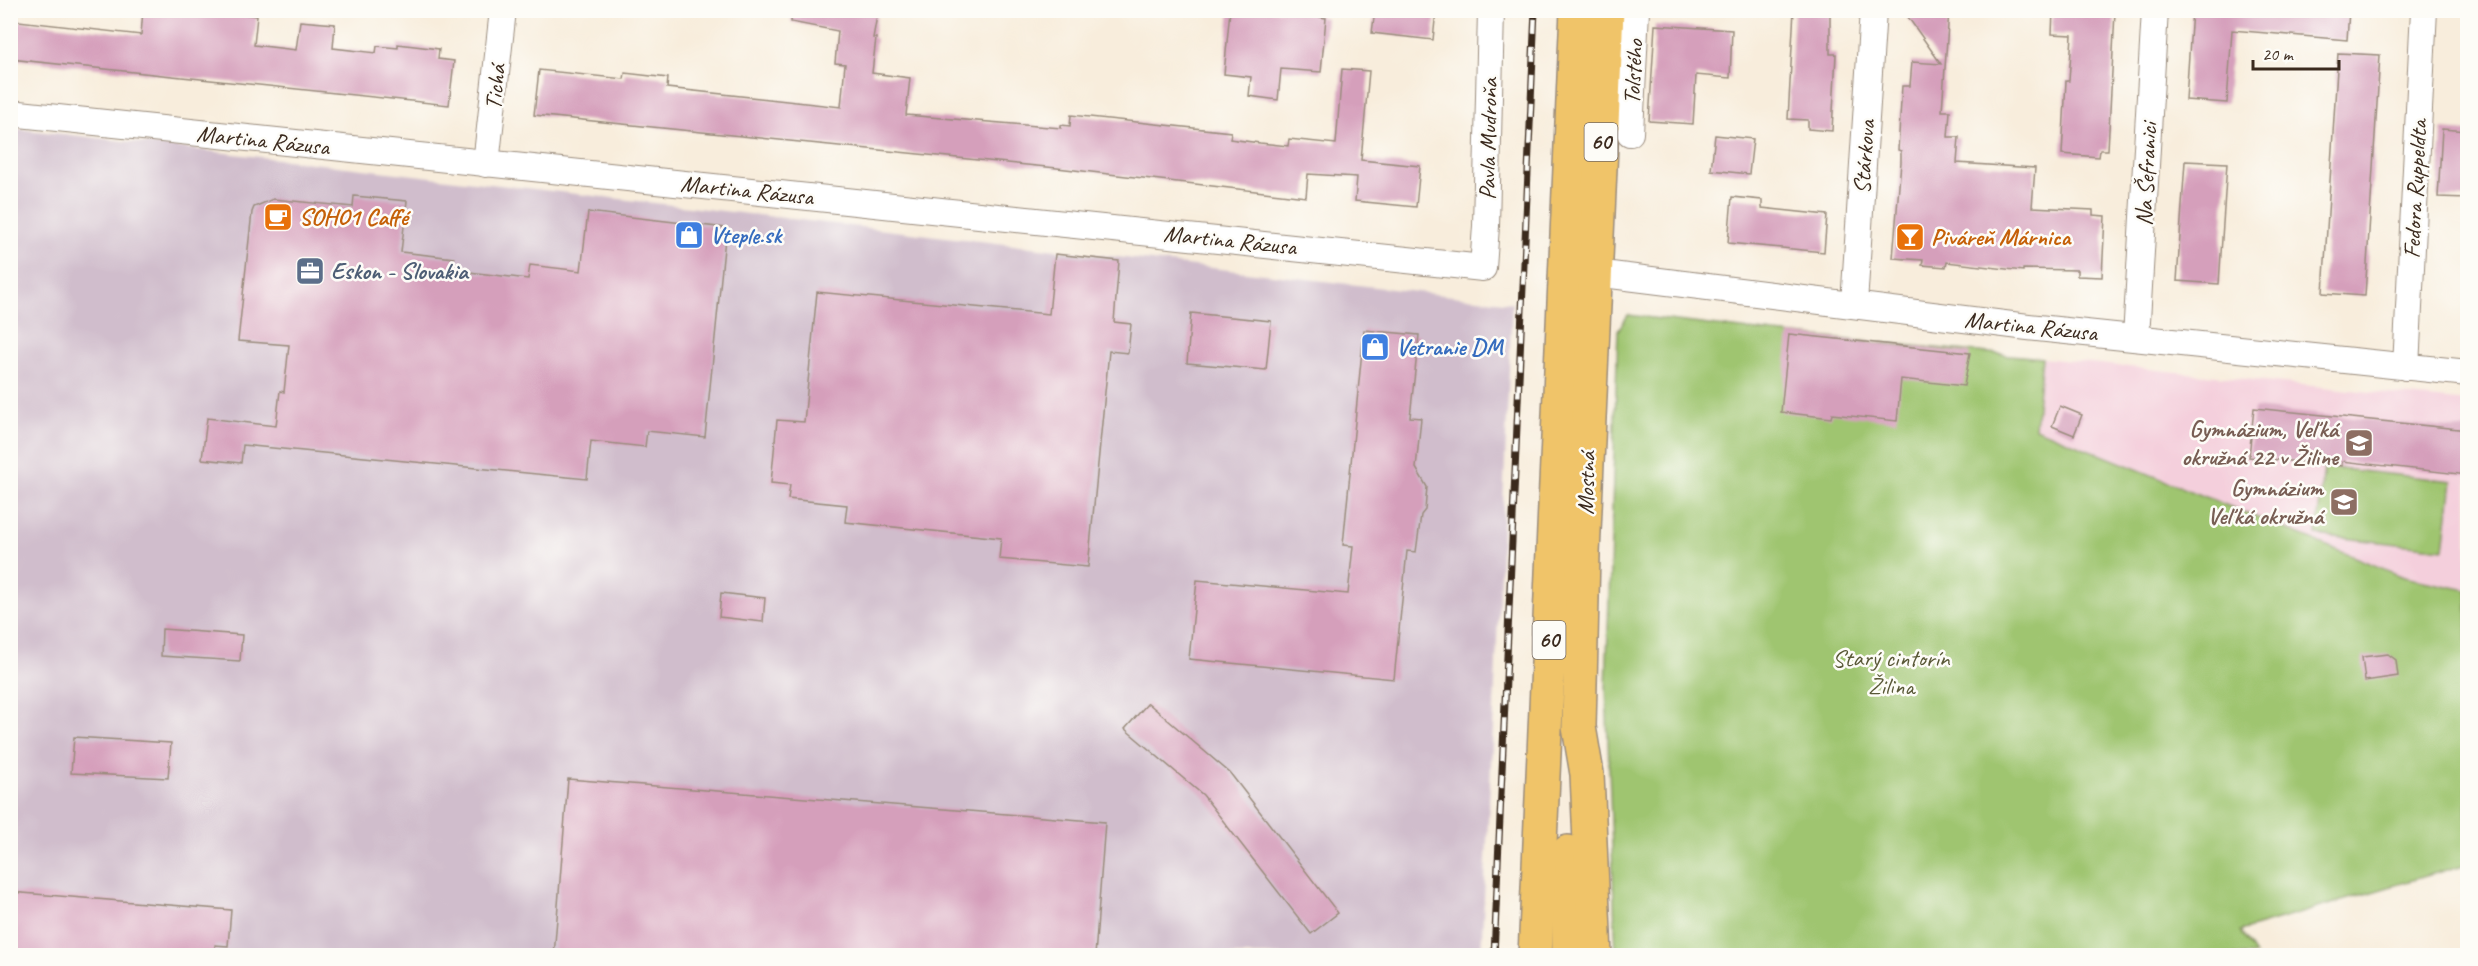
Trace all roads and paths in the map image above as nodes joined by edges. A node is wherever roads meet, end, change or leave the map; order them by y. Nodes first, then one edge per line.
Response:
1 (503, 10) edge
2 (1491, 10) edge
3 (1577, 10) edge
4 (1607, 10) edge
5 (1636, 10) edge
6 (1873, 10) edge
7 (2155, 10) edge
8 (2424, 10) edge
9 (10, 113) edge
10 (1630, 133) dead end
11 (486, 164) junction
12 (1483, 268) joint
13 (1595, 273) junction
14 (1854, 304) junction
15 (2136, 338) junction
16 (2406, 367) junction
17 (2468, 373) edge
18 (1579, 727) junction
19 (1535, 956) edge
20 (1569, 956) edge
21 (1595, 956) edge

1 - 11 street, Tichá
2 - 12 street, Pavla Mudroňa
3 - 19 main road, Mostná / 60
4 - 13 main road, Mostná / 60
5 - 10 street, Tolstého
6 - 14 street, Stárkova
7 - 15 street, Na Šefranici
8 - 16 street, Fedora Ruppeldta
9 - 11 street, Martina Rázusa
11 - 12 street, Martina Rázusa
13 - 14 street, Martina Rázusa
13 - 18 main road, Mostná / 60
14 - 15 street, Martina Rázusa
15 - 16 street, Martina Rázusa
16 - 17 street, Martina Rázusa
18 - 20 main road
18 - 21 main road, Mostná / 60

